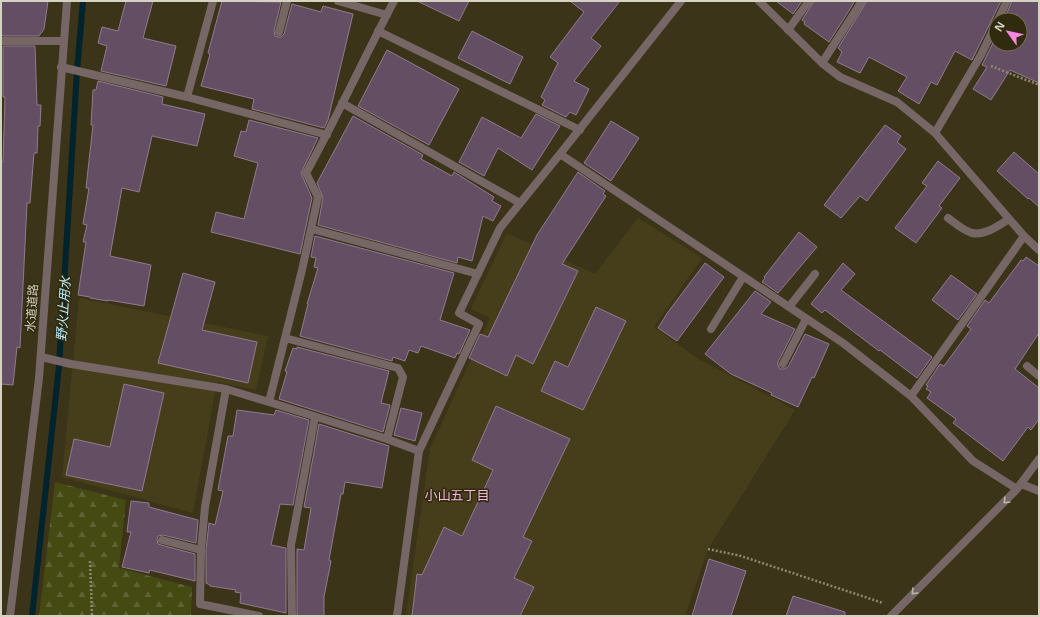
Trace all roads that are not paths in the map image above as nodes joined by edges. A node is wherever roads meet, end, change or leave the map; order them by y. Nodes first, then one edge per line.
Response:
1 (67, 1) edge
2 (213, 1) edge
3 (287, 1) edge
4 (338, 1) edge
5 (394, 1) edge
6 (681, 1) edge
7 (759, 1) edge
8 (809, 1) edge
9 (862, 1) edge
10 (1007, 1) edge
11 (1002, 12) edge
12 (387, 15) junction
13 (788, 30) junction
14 (378, 31) junction
15 (278, 32) dead end
16 (988, 40) edge
17 (1, 41) edge
18 (63, 41) junction
19 (822, 63) junction
20 (61, 67) junction
21 (188, 97) junction
22 (342, 103) junction
23 (580, 130) junction
24 (935, 133) junction
25 (327, 135) junction
26 (560, 154) junction
27 (520, 203) junction
28 (948, 218) dead end
29 (1010, 219) junction
30 (312, 228) junction
31 (1024, 236) junction
32 (1039, 250) edge
33 (478, 274) junction
34 (815, 274) dead end
35 (743, 277) junction
36 (789, 308) junction
37 (806, 319) junction
38 (711, 329) dead end
39 (285, 338) junction
40 (41, 357) junction
41 (784, 364) dead end
42 (1027, 366) dead end
43 (1039, 376) edge
44 (226, 389) junction
45 (912, 396) junction
46 (269, 402) junction
47 (315, 417) junction
48 (387, 439) junction
49 (418, 450) junction
50 (1039, 459) edge
51 (1019, 487) junction
52 (1039, 491) edge
53 (162, 540) dead end
54 (201, 550) junction
55 (10, 616) edge
56 (259, 616) edge
57 (292, 616) edge
58 (397, 616) edge
59 (891, 616) edge

1 - 18 street, 水道道路
2 - 21 street
3 - 15 street
4 - 12 street
5 - 12 street
6 - 23 street
7 - 13 street
8 - 13 street
9 - 19 street
10 - 11 street
12 - 14 street
13 - 19 street
14 - 22 street
14 - 23 street
16 - 24 street
17 - 18 street
18 - 20 street, 水道道路
19 - 24 street
20 - 21 street
20 - 40 street, 水道道路
21 - 25 street
22 - 25 street
22 - 27 street
23 - 26 street
24 - 29 street
25 - 30 street
26 - 27 street
26 - 35 street
27 - 33 street
28 - 29 street
29 - 31 street
30 - 33 street
30 - 39 street
31 - 32 street
31 - 45 street
33 - 49 street
34 - 36 street
35 - 36 street
35 - 38 street
36 - 37 street
37 - 41 street
37 - 45 street
39 - 46 street
39 - 48 street
40 - 44 street
40 - 55 street, 水道道路
42 - 43 street
44 - 46 street
44 - 54 street
45 - 51 street
46 - 47 street
47 - 48 street
47 - 57 street
48 - 49 street
49 - 58 street
50 - 51 street
51 - 52 street
51 -> 59 street
53 - 54 street
54 - 56 street

